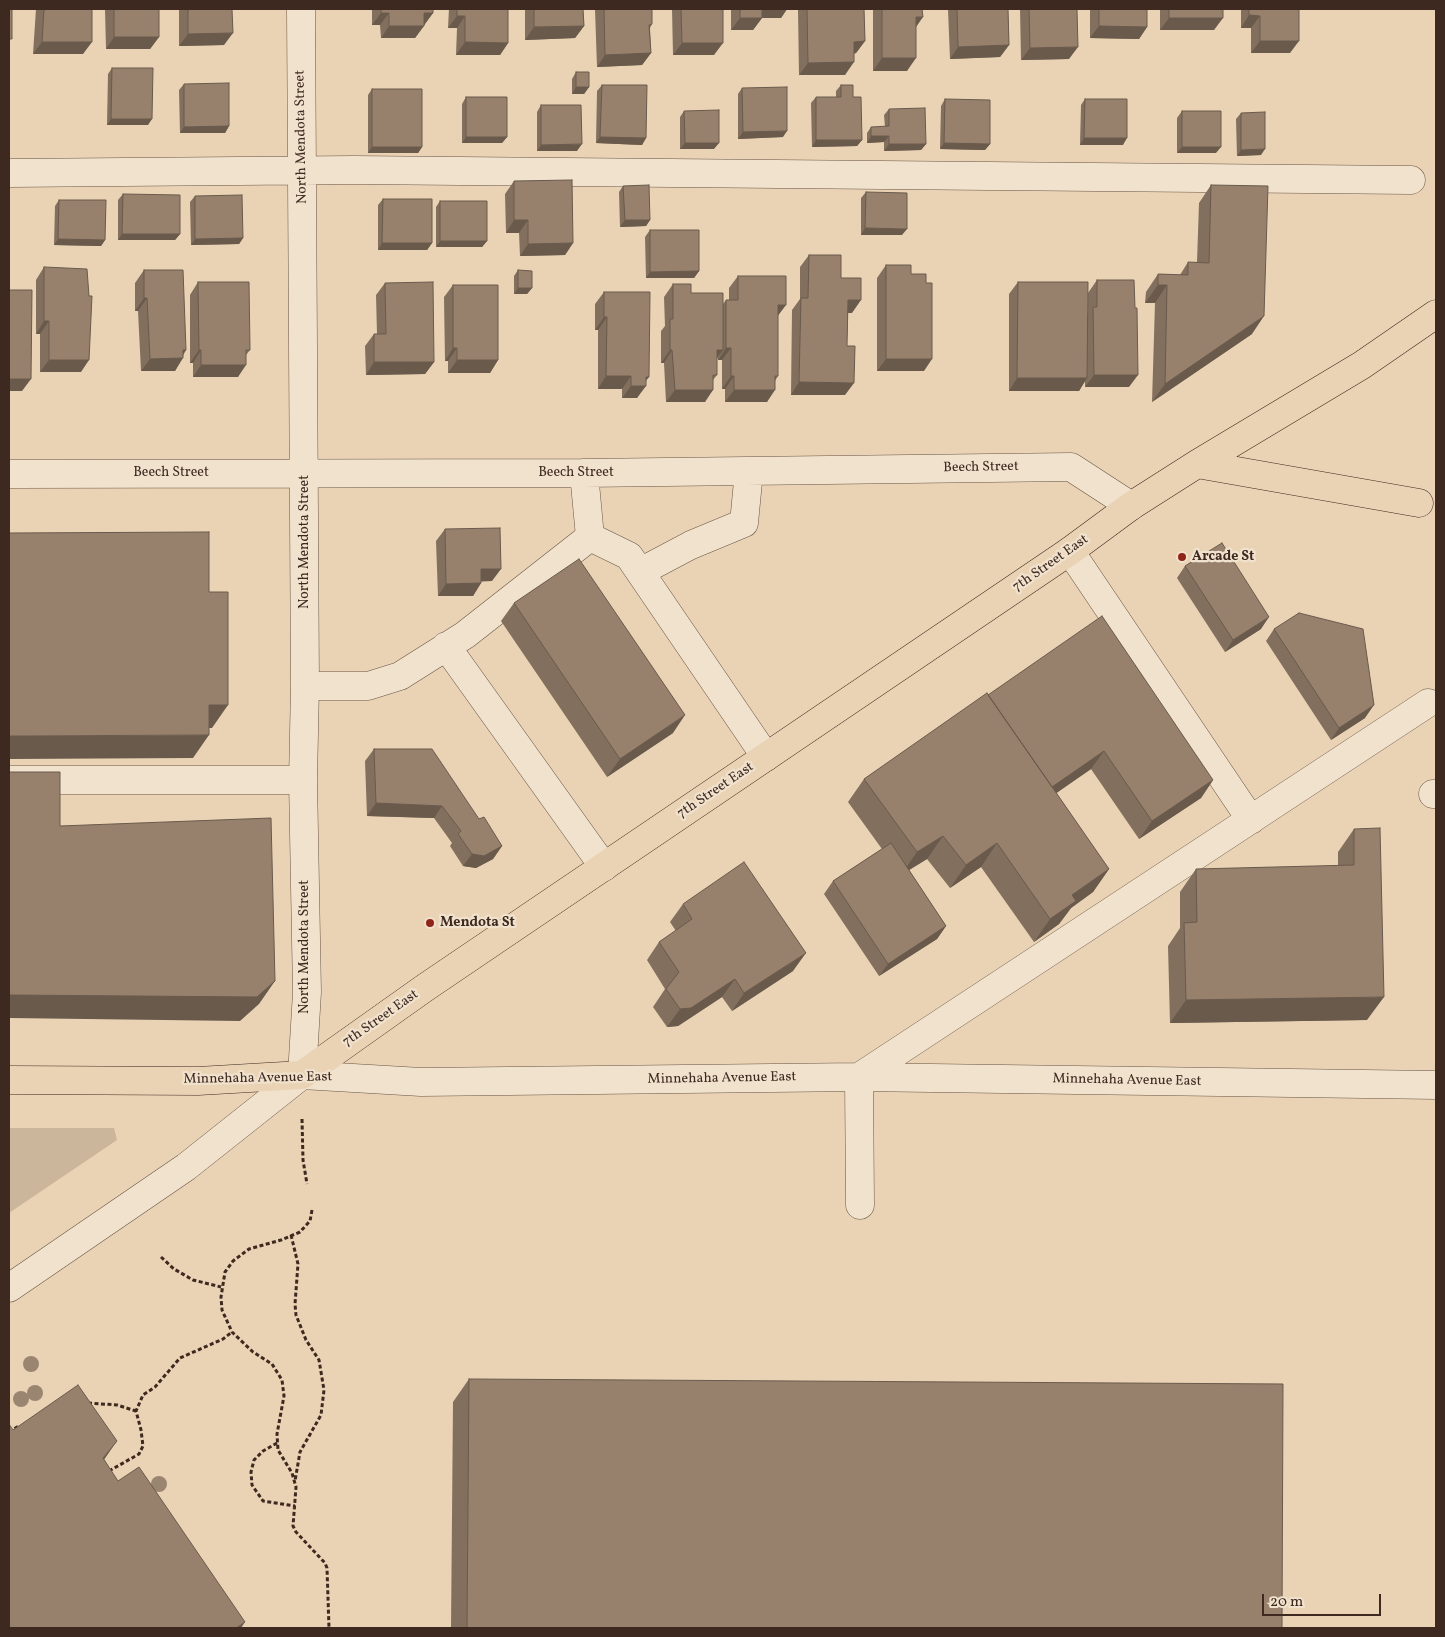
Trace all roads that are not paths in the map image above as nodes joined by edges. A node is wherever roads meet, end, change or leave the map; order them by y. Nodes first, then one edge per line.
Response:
1 (300, 9) edge
2 (302, 171) junction
3 (9, 173) edge
4 (1411, 180) dead end
5 (1436, 314) edge
6 (1196, 464) junction
7 (749, 470) junction
8 (304, 472) junction
9 (584, 473) junction
10 (9, 474) edge
11 (1428, 503) edge
12 (1131, 506) junction
13 (590, 537) junction
14 (1070, 551) junction
15 (640, 572) junction
16 (446, 646) junction
17 (305, 686) junction
18 (1428, 703) dead end
19 (766, 758) junction
20 (9, 780) edge
21 (303, 780) junction
22 (1251, 820) junction
23 (604, 867) junction
24 (302, 1076) junction
25 (859, 1078) junction
26 (9, 1080) edge
27 (1436, 1085) edge
28 (860, 1205) dead end
29 (9, 1288) edge

1 - 2 street, North Mendota Street
2 - 3 street
2 - 4 street
2 - 8 street, North Mendota Street
5 - 6 main road, 7th Street East
6 - 11 main road
6 - 12 main road, 7th Street East
7 - 9 street, Beech Street
7 - 12 street, Beech Street
7 - 15 street
8 - 9 street, Beech Street
8 - 10 street, Beech Street
8 - 17 street, North Mendota Street
9 - 13 street
12 - 14 main road, 7th Street East
13 - 15 street
13 - 16 street
14 - 19 main road, 7th Street East
14 - 22 street
15 - 19 street
16 - 17 street
16 - 23 street
17 - 21 street, North Mendota Street
18 - 22 street
19 - 23 main road, 7th Street East
20 - 21 street
21 - 24 street, North Mendota Street
22 - 25 street
23 - 24 main road, 7th Street East
24 - 25 street, Minnehaha Avenue East
24 - 26 main road, Minnehaha Avenue East
24 - 29 street, 7th Street East
25 - 27 street, Minnehaha Avenue East
25 - 28 street

